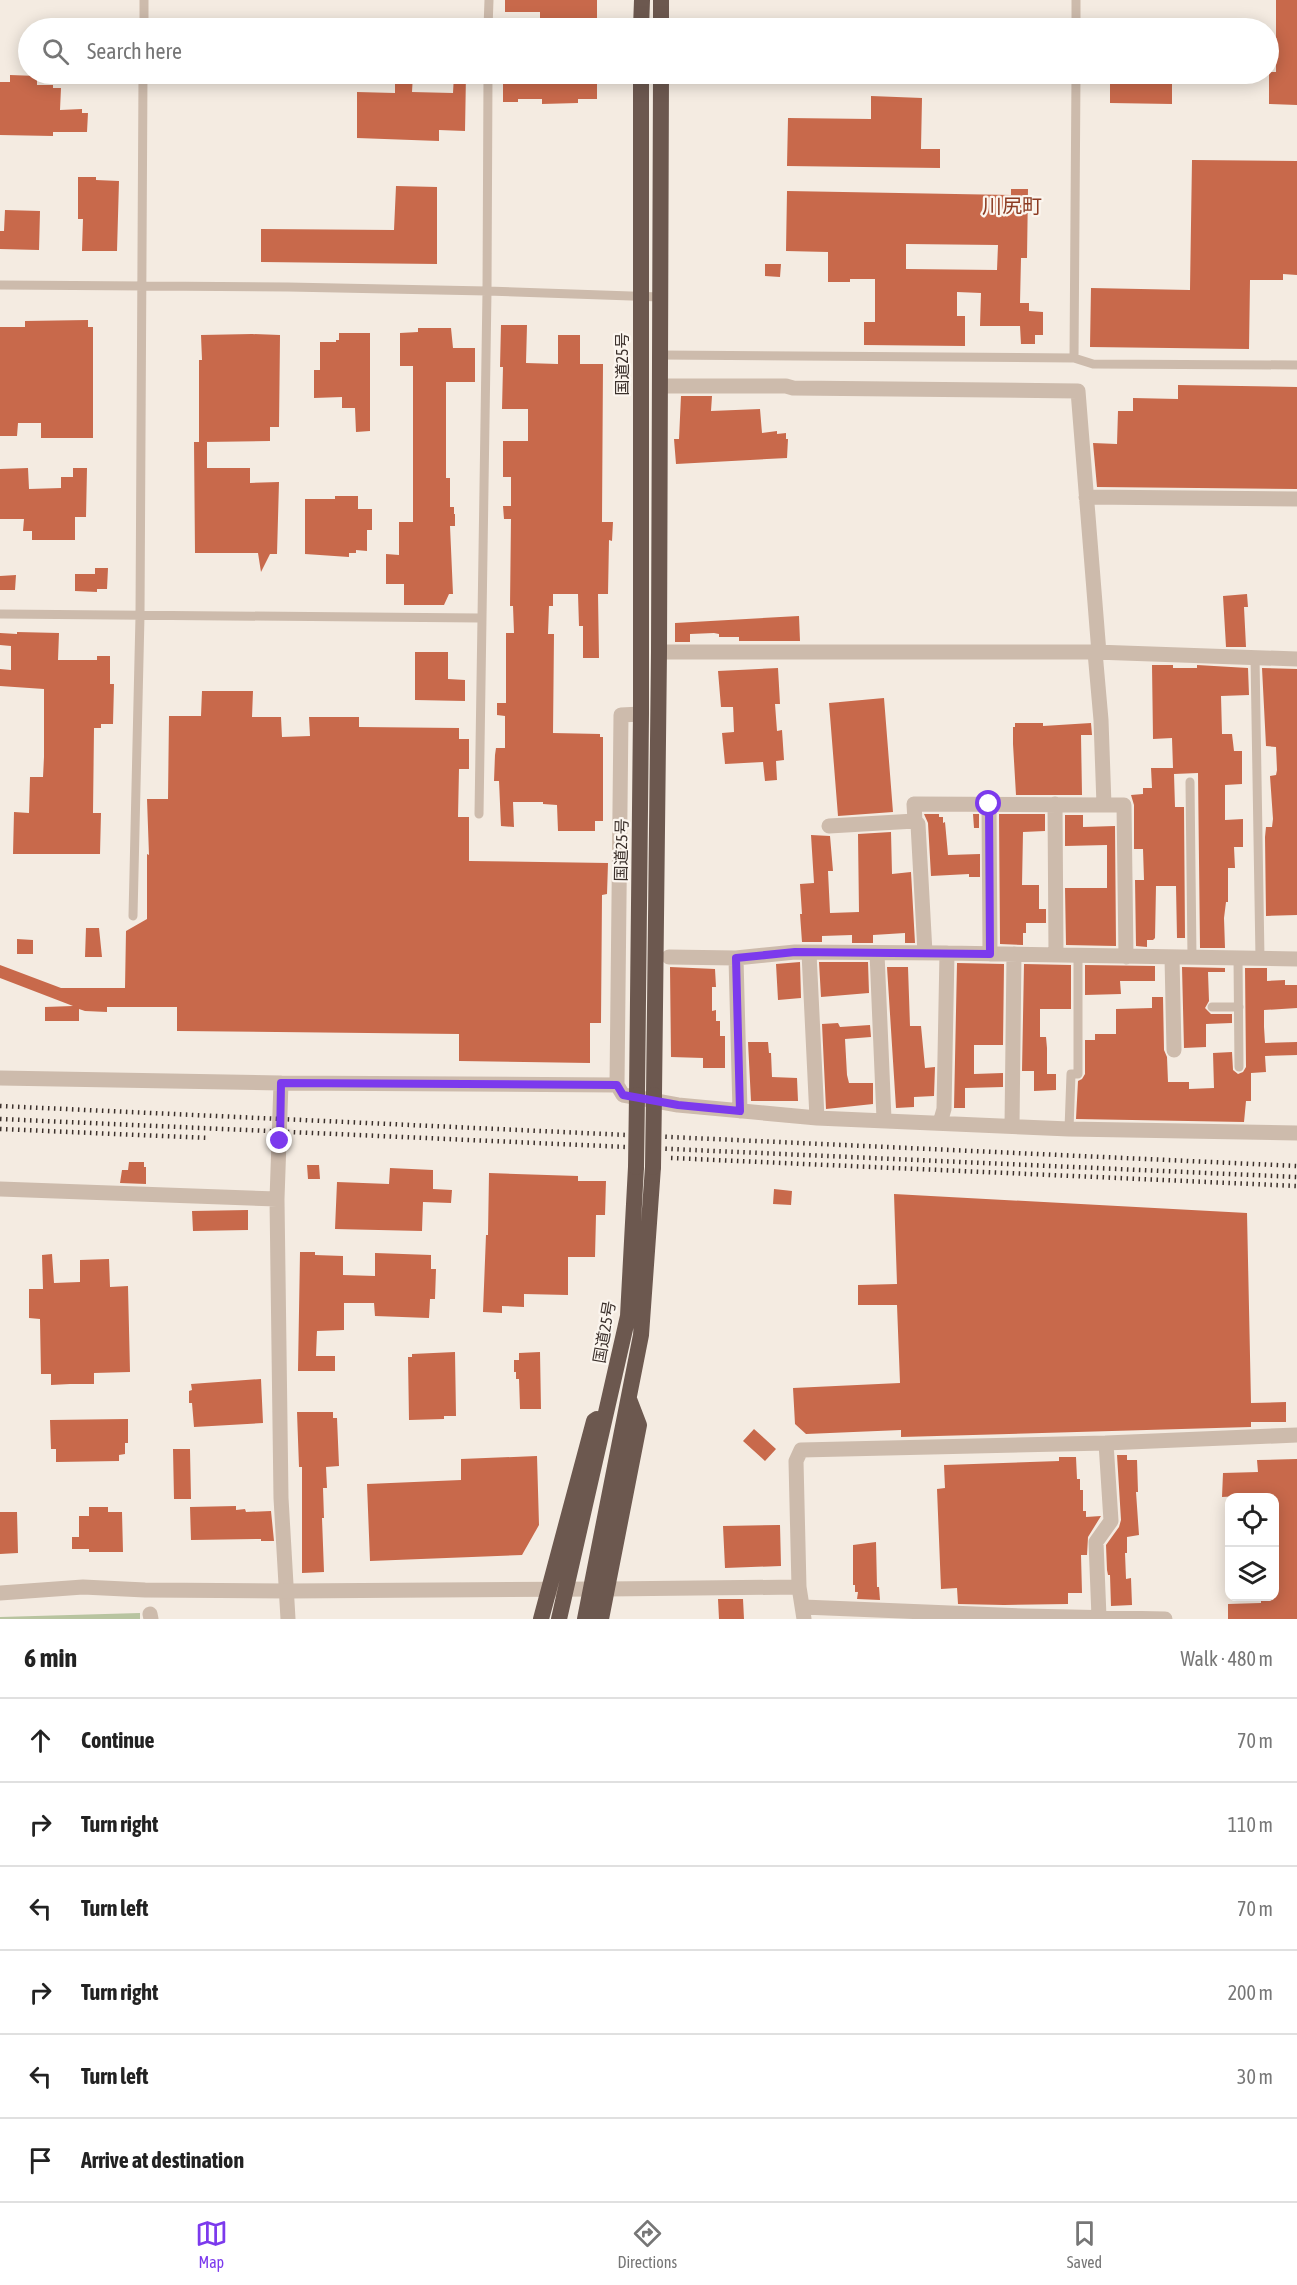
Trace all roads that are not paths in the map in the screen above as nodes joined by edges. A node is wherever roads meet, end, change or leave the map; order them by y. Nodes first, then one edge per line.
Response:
1 (144, 0) edge
2 (489, 0) edge
3 (642, 0) edge
4 (661, 0) edge
5 (1076, 0) edge
6 (144, 18) edge
7 (488, 18) edge
8 (641, 18) edge
9 (661, 18) edge
10 (1076, 18) edge
11 (143, 84) edge
12 (488, 84) edge
13 (641, 84) edge
14 (661, 84) edge
15 (1076, 84) edge
16 (0, 285) edge
17 (142, 286) junction
18 (487, 291) junction
19 (640, 297) junction
20 (660, 297) junction
21 (660, 355) junction
22 (1074, 358) junction
23 (1297, 365) edge
24 (660, 386) junction
25 (1086, 497) junction
26 (1297, 499) edge
27 (0, 614) edge
28 (140, 616) junction
29 (480, 618) junction
30 (659, 652) junction
31 (1097, 653) junction
32 (1255, 657) junction
33 (1297, 659) edge
34 (641, 714) junction
35 (1190, 782) dead end
36 (989, 804) junction
37 (1055, 804) junction
38 (1104, 805) junction
39 (479, 814) dead end
40 (915, 821) junction
41 (829, 826) dead end
42 (133, 916) dead end
43 (809, 952) junction
44 (947, 952) junction
45 (877, 953) junction
46 (925, 953) junction
47 (990, 954) junction
48 (1014, 954) junction
49 (1056, 955) junction
50 (1078, 956) junction
51 (669, 957) dead end
52 (1126, 957) junction
53 (1172, 957) junction
54 (1192, 957) junction
55 (736, 958) junction
56 (1238, 958) junction
57 (1260, 958) junction
58 (1297, 959) edge
59 (1212, 1007) dead end
60 (1239, 1007) junction
61 (1174, 1050) dead end
62 (1239, 1067) dead end
63 (0, 1078) edge
64 (281, 1083) junction
65 (617, 1085) junction
66 (646, 1095) junction
67 (740, 1111) junction
68 (817, 1118) junction
69 (884, 1119) junction
70 (940, 1123) junction
71 (1012, 1126) junction
72 (1069, 1129) junction
73 (1297, 1134) edge
74 (645, 1167) junction
75 (0, 1189) edge
76 (277, 1199) junction
77 (606, 1414) junction
78 (1297, 1435) edge
79 (1106, 1443) junction
80 (799, 1587) junction
81 (549, 1589) junction
82 (567, 1589) junction
83 (600, 1589) junction
84 (288, 1591) junction
85 (0, 1593) edge
86 (804, 1613) edge
87 (1099, 1617) junction
88 (1024, 1618) edge
89 (288, 1619) edge
90 (542, 1619) edge
91 (559, 1619) edge
92 (585, 1619) edge
93 (601, 1619) edge
94 (1165, 1619) edge

1 - 6 lane
2 - 7 lane
3 - 8 highway
4 - 9 highway
5 - 10 lane
11 - 17 lane
12 - 18 lane
13 - 19 highway, 国道25号
14 - 20 highway, 国道25号
15 - 22 lane
16 - 17 lane
17 - 18 lane
17 - 28 lane
18 - 19 lane
18 - 29 lane
19 - 20 lane
19 - 34 highway, 国道25号
20 - 21 highway, 国道25号
21 - 22 lane
21 - 24 highway, 国道25号
22 - 23 lane
24 - 25 street
24 - 30 highway, 国道25号
25 - 26 street
25 - 31 street
27 - 28 lane
28 - 29 lane
28 - 42 lane
29 - 39 lane
30 - 31 street
30 - 66 highway, 国道25号
31 - 32 street
31 - 38 street
32 - 33 street
32 - 57 lane
34 - 65 street
34 - 66 highway, 国道25号
35 - 54 lane
36 - 37 street
36 - 40 street
36 - 47 street
37 - 38 street
37 - 49 street
38 - 52 street
40 - 41 street
40 - 46 street
43 - 45 street
43 - 55 street
43 - 68 street
44 - 46 street
44 - 47 street
44 - 70 street
45 - 46 street
45 - 69 street
47 - 48 street
48 - 49 street
48 - 71 street
49 - 50 street
50 - 52 street
50 - 72 lane
51 - 55 street
52 - 53 street
53 - 54 street
53 - 61 street
54 - 56 street
55 - 67 street
56 - 57 street
56 - 60 lane
57 - 58 street
59 - 60 lane
60 - 62 lane
63 - 64 street
64 - 65 street
64 - 76 street
65 - 67 street
66 - 74 highway, 国道25号, bridge
67 - 68 street
68 - 69 street
69 - 70 street
70 - 71 street
71 - 72 street
72 - 73 street
74 - 77 highway, 国道25号
74 - 83 highway, 国道25号
75 - 76 street
76 - 84 street
77 - 81 highway
77 - 82 highway, 国道25号
78 - 79 street
79 - 80 street
79 - 87 street
80 - 83 street
80 - 86 street
81 - 82 street
81 - 84 street
81 - 90 highway
82 - 83 street
82 - 91 highway, 国道25号
83 - 92 highway, 国道25号
83 - 93 highway
84 - 85 street
84 - 89 street
86 - 88 street
87 - 88 street
87 - 94 street

